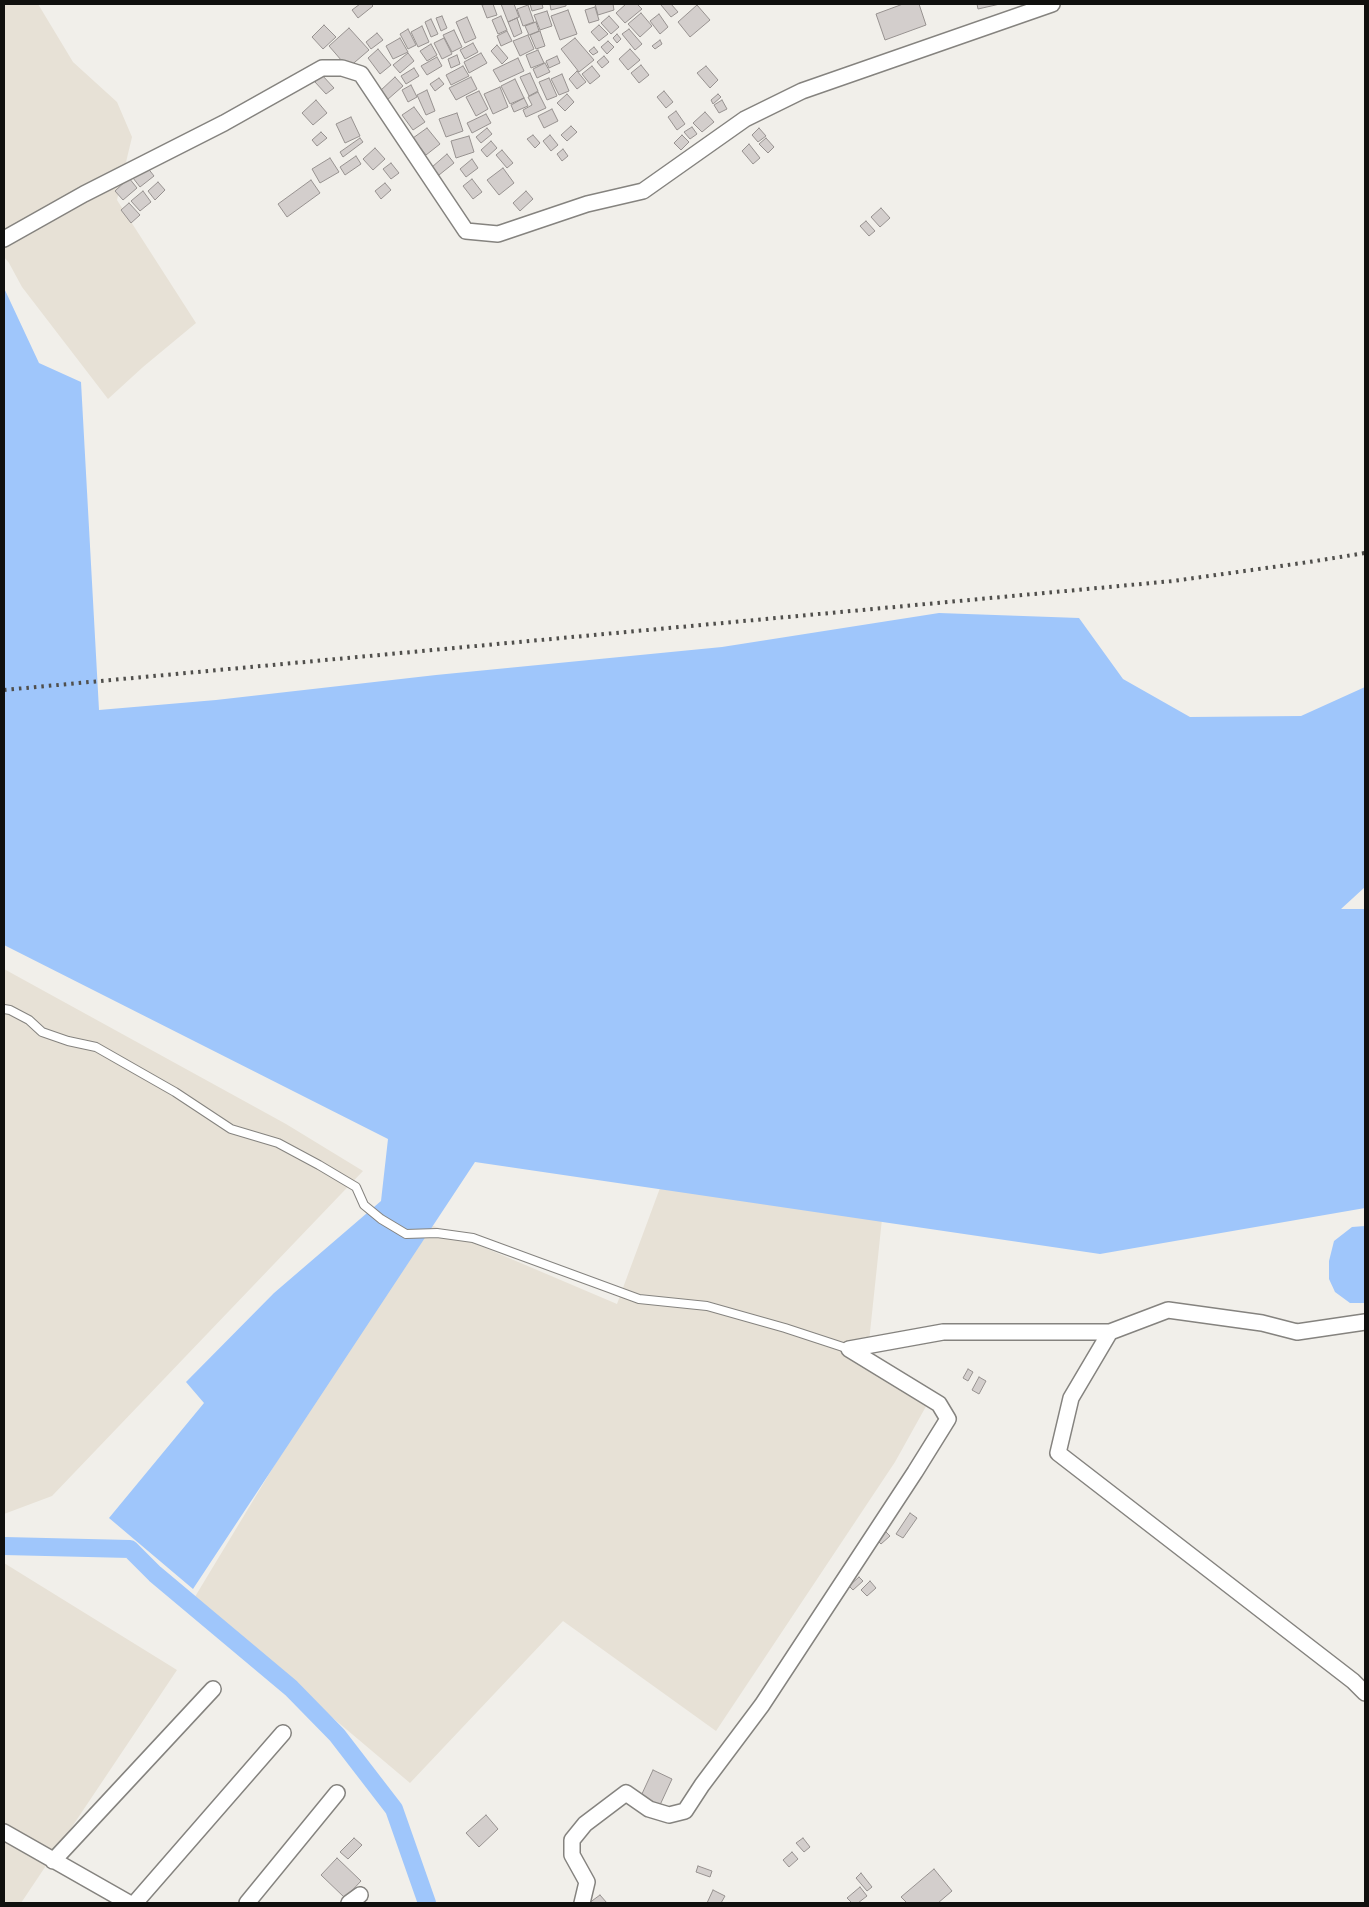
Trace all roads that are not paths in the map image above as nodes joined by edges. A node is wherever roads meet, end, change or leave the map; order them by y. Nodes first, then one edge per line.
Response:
1 (1052, 4) edge
2 (4, 239) edge
3 (4, 1009) edge
4 (1365, 1322) edge
5 (1110, 1332) junction
6 (848, 1349) junction
7 (212, 1689) dead end
8 (1365, 1693) edge
9 (283, 1733) dead end
10 (336, 1793) dead end
11 (4, 1832) edge
12 (53, 1861) junction
13 (129, 1903) edge
14 (135, 1903) edge
15 (247, 1903) edge
16 (582, 1903) edge

1 - 2 street
3 - 6 lane
4 - 5 street
5 - 6 street
5 - 8 street
6 - 16 street
7 - 12 street
9 - 14 street
10 - 15 street
11 - 12 street
12 - 13 street

